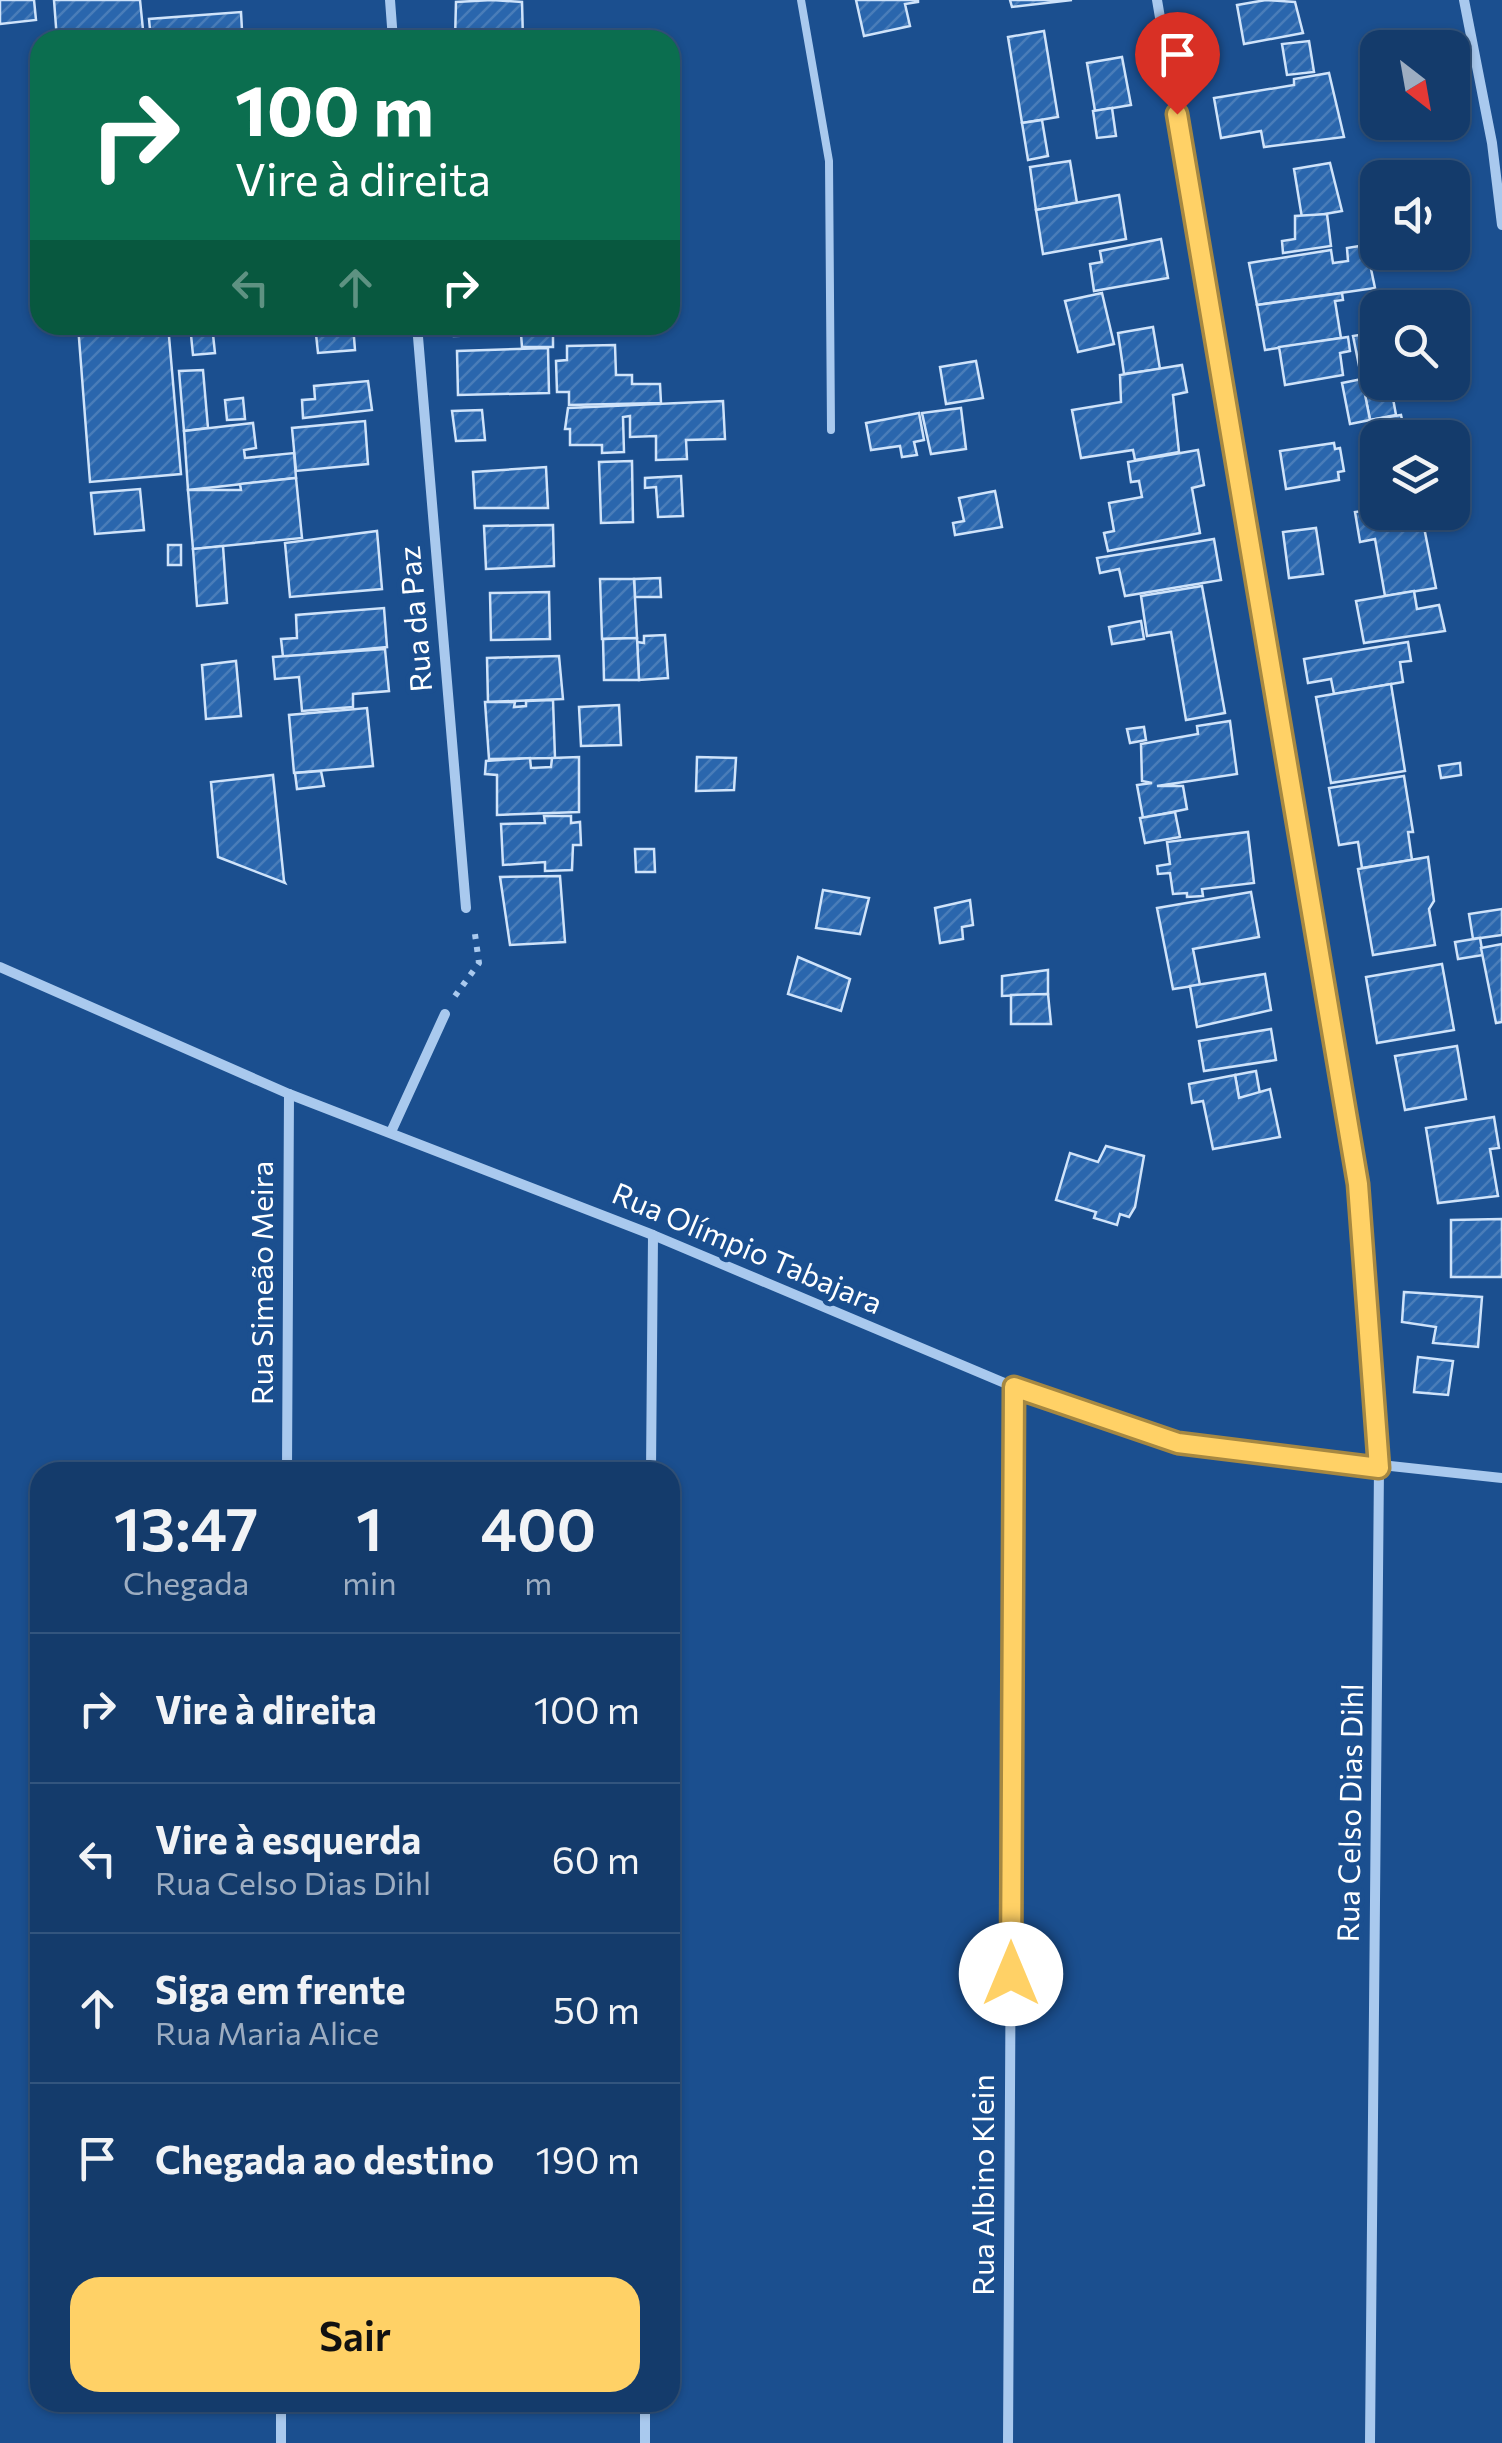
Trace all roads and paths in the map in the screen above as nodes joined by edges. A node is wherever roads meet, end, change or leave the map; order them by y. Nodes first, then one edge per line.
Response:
1 (390, 0) edge
2 (801, 0) edge
3 (1157, 0) edge
4 (1464, 0) edge
5 (392, 30) edge
6 (1502, 225) edge
7 (418, 335) edge
8 (831, 430) dead end
9 (466, 908) joint
10 (0, 966) edge
11 (445, 1014) joint
12 (289, 1094) junction
13 (391, 1132) junction
14 (653, 1235) junction
15 (1014, 1387) junction
16 (286, 1462) edge
17 (651, 1462) edge
18 (1379, 1468) junction
19 (1502, 1478) edge
20 (281, 2412) edge
21 (645, 2412) edge
22 (281, 2443) edge
23 (644, 2443) edge
24 (1008, 2443) edge
25 (1370, 2443) edge

1 - 5 street
2 - 8 lane
3 - 18 street, Rua Celso Dias Dihl
4 - 6 street
7 - 9 street, Rua da Paz
9 - 11 path
10 - 12 street, Rua Olímpio Tabajara
11 - 13 street
12 - 13 street, Rua Olímpio Tabajara
12 - 16 street, Rua Simeão Meira
13 - 14 street, Rua Olímpio Tabajara
14 - 15 street, Rua Olímpio Tabajara
14 - 17 street
15 - 18 street, Rua Olímpio Tabajara
15 - 24 street, Rua Albino Klein
18 - 19 street, Rua Olímpio Tabajara
18 - 25 street, Rua Celso Dias Dihl
20 - 22 street
21 - 23 street

